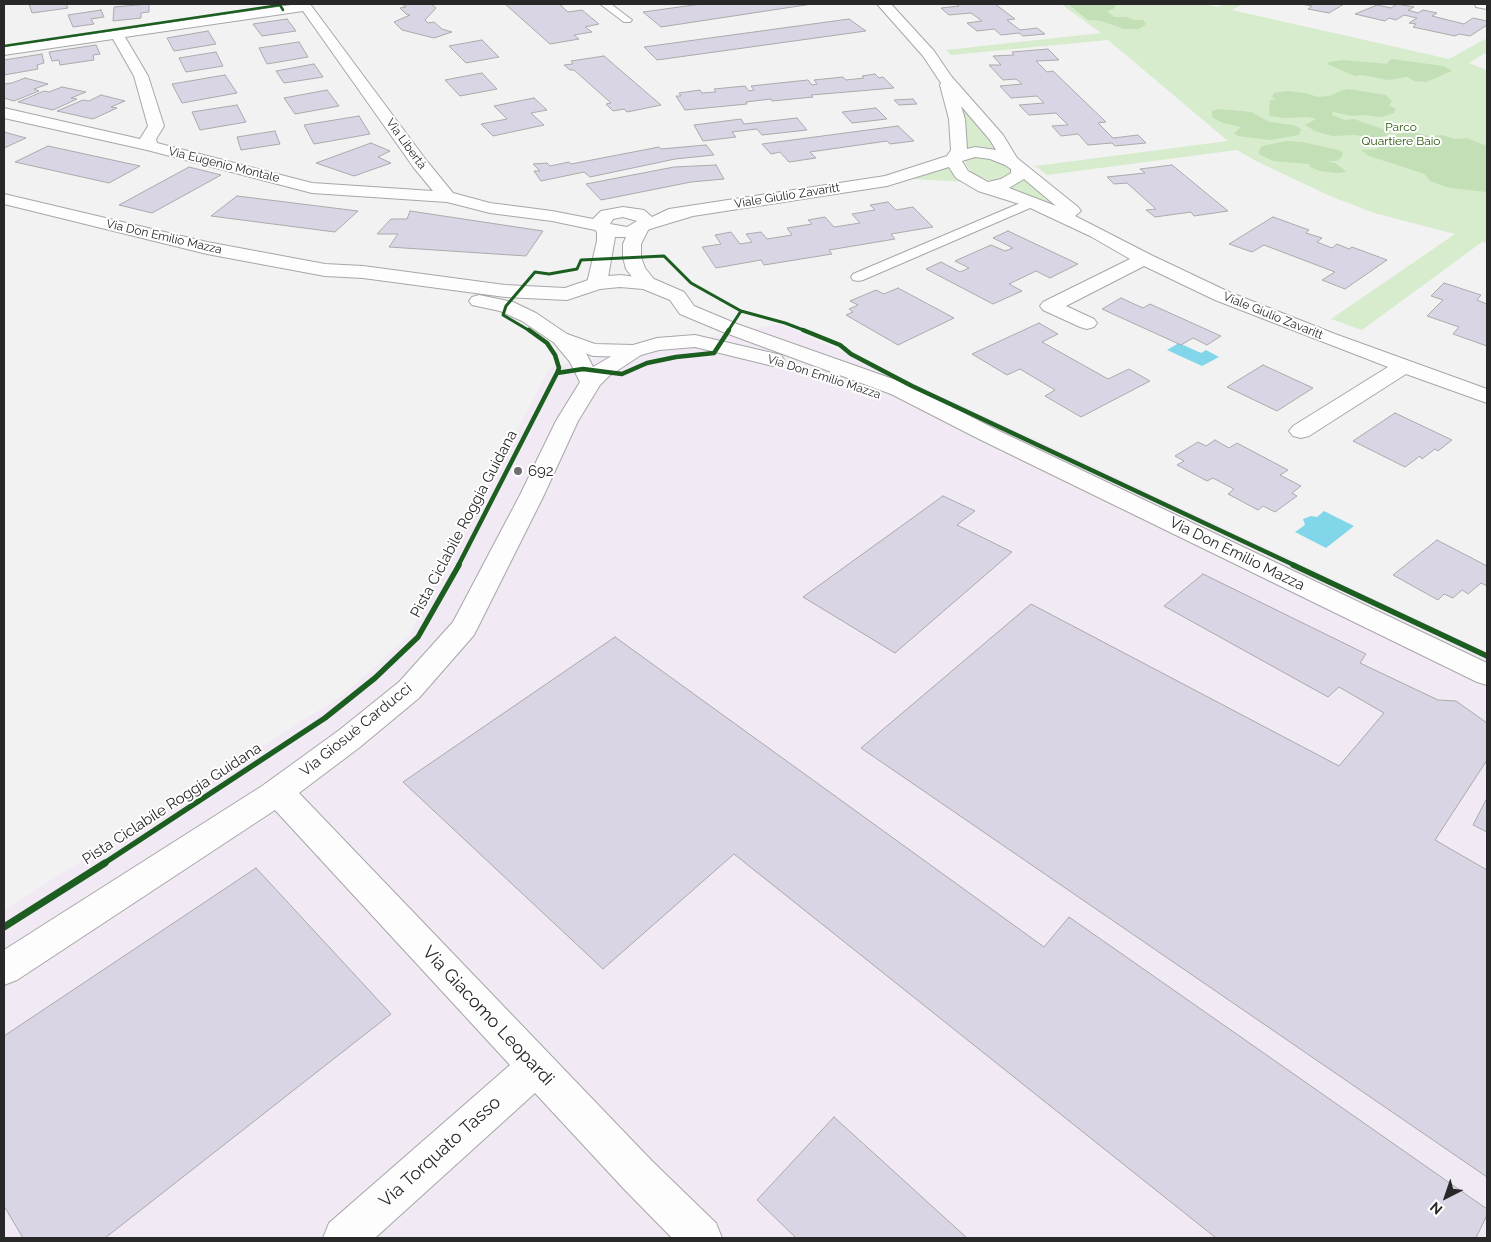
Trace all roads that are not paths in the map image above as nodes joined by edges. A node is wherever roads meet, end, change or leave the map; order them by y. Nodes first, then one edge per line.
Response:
1 (170, 4) edge
2 (605, 4) edge
3 (883, 4) edge
4 (1481, 4) edge
5 (305, 5) edge
6 (1487, 5) edge
7 (626, 20) dead end
8 (181, 25) junction
9 (117, 35) junction
10 (4, 51) edge
11 (945, 79) junction
12 (4, 113) edge
13 (150, 146) junction
14 (955, 158) junction
15 (1015, 164) junction
16 (887, 181) junction
17 (932, 184) dead end
18 (950, 184) dead end
19 (988, 187) junction
20 (447, 197) junction
21 (4, 199) edge
22 (1032, 202) junction
23 (605, 223) junction
24 (641, 223) junction
25 (1096, 232) junction
26 (1144, 259) junction
27 (325, 270) junction
28 (858, 278) dead end
29 (597, 283) junction
30 (647, 283) junction
31 (567, 294) junction
32 (687, 310) junction
33 (1086, 323) dead end
34 (560, 338) junction
35 (657, 344) junction
36 (634, 351) junction
37 (1404, 366) junction
38 (591, 382) junction
39 (1487, 396) edge
40 (1301, 431) dead end
41 (988, 434) junction
42 (1487, 675) edge
43 (277, 791) junction
44 (4, 969) edge
45 (536, 1067) junction
46 (344, 1238) edge
47 (701, 1238) edge

1 - 8 street
2 - 7 lane
3 - 11 street, Viale Giulio Zavaritt
4 - 6 street
5 - 8 street
5 - 20 street, Via Libertà
8 - 9 street
9 - 10 street
9 - 13 street
11 - 14 street, Viale Giulio Zavaritt
11 - 15 street, Viale Giulio Zavaritt
12 - 13 street, Via Eugenio Montale
13 - 20 street, Via Eugenio Montale
14 - 15 street
14 - 16 street, Viale Giulio Zavaritt
14 - 19 street
15 - 19 street
15 - 25 street, Viale Giulio Zavaritt
16 - 17 street, Viale Giulio Zavaritt
16 - 24 street, Viale Giulio Zavaritt
18 - 19 street, Viale Giulio Zavaritt
19 - 22 street, Viale Giulio Zavaritt
20 - 23 street
21 - 27 street, Via Don Emilio Mazza
22 - 25 street, Viale Giulio Zavaritt
22 - 28 lane
23 - 24 street, Viale Giulio Zavaritt
23 - 29 street
24 - 30 street
25 - 26 street, Viale Giulio Zavaritt
26 - 33 street
26 - 37 street, Viale Giulio Zavaritt
27 - 31 street, Via Don Emilio Mazza
27 - 34 street, Via Don Emilio Mazza
29 - 30 street, Via Don Emilio Mazza
29 - 31 street, Via Don Emilio Mazza
30 - 32 street, Via Don Emilio Mazza
31 - 34 street, Via Don Emilio Mazza
32 - 35 street, Via Don Emilio Mazza
32 - 41 street, Via Don Emilio Mazza
34 - 36 street, Via Don Emilio Mazza
34 - 38 street
35 - 36 street, Via Don Emilio Mazza
35 - 41 street, Via Don Emilio Mazza
36 - 38 street, Via Giosuè Carducci
37 - 39 street, Viale Giulio Zavaritt
37 - 40 street
38 - 43 street, Via Giosuè Carducci
41 - 42 street, Via Don Emilio Mazza
43 - 44 street, Via Giosuè Carducci
43 - 45 street, Via Giacomo Leopardi
45 - 46 street, Via Torquato Tasso
45 - 47 street, Via Giacomo Leopardi

